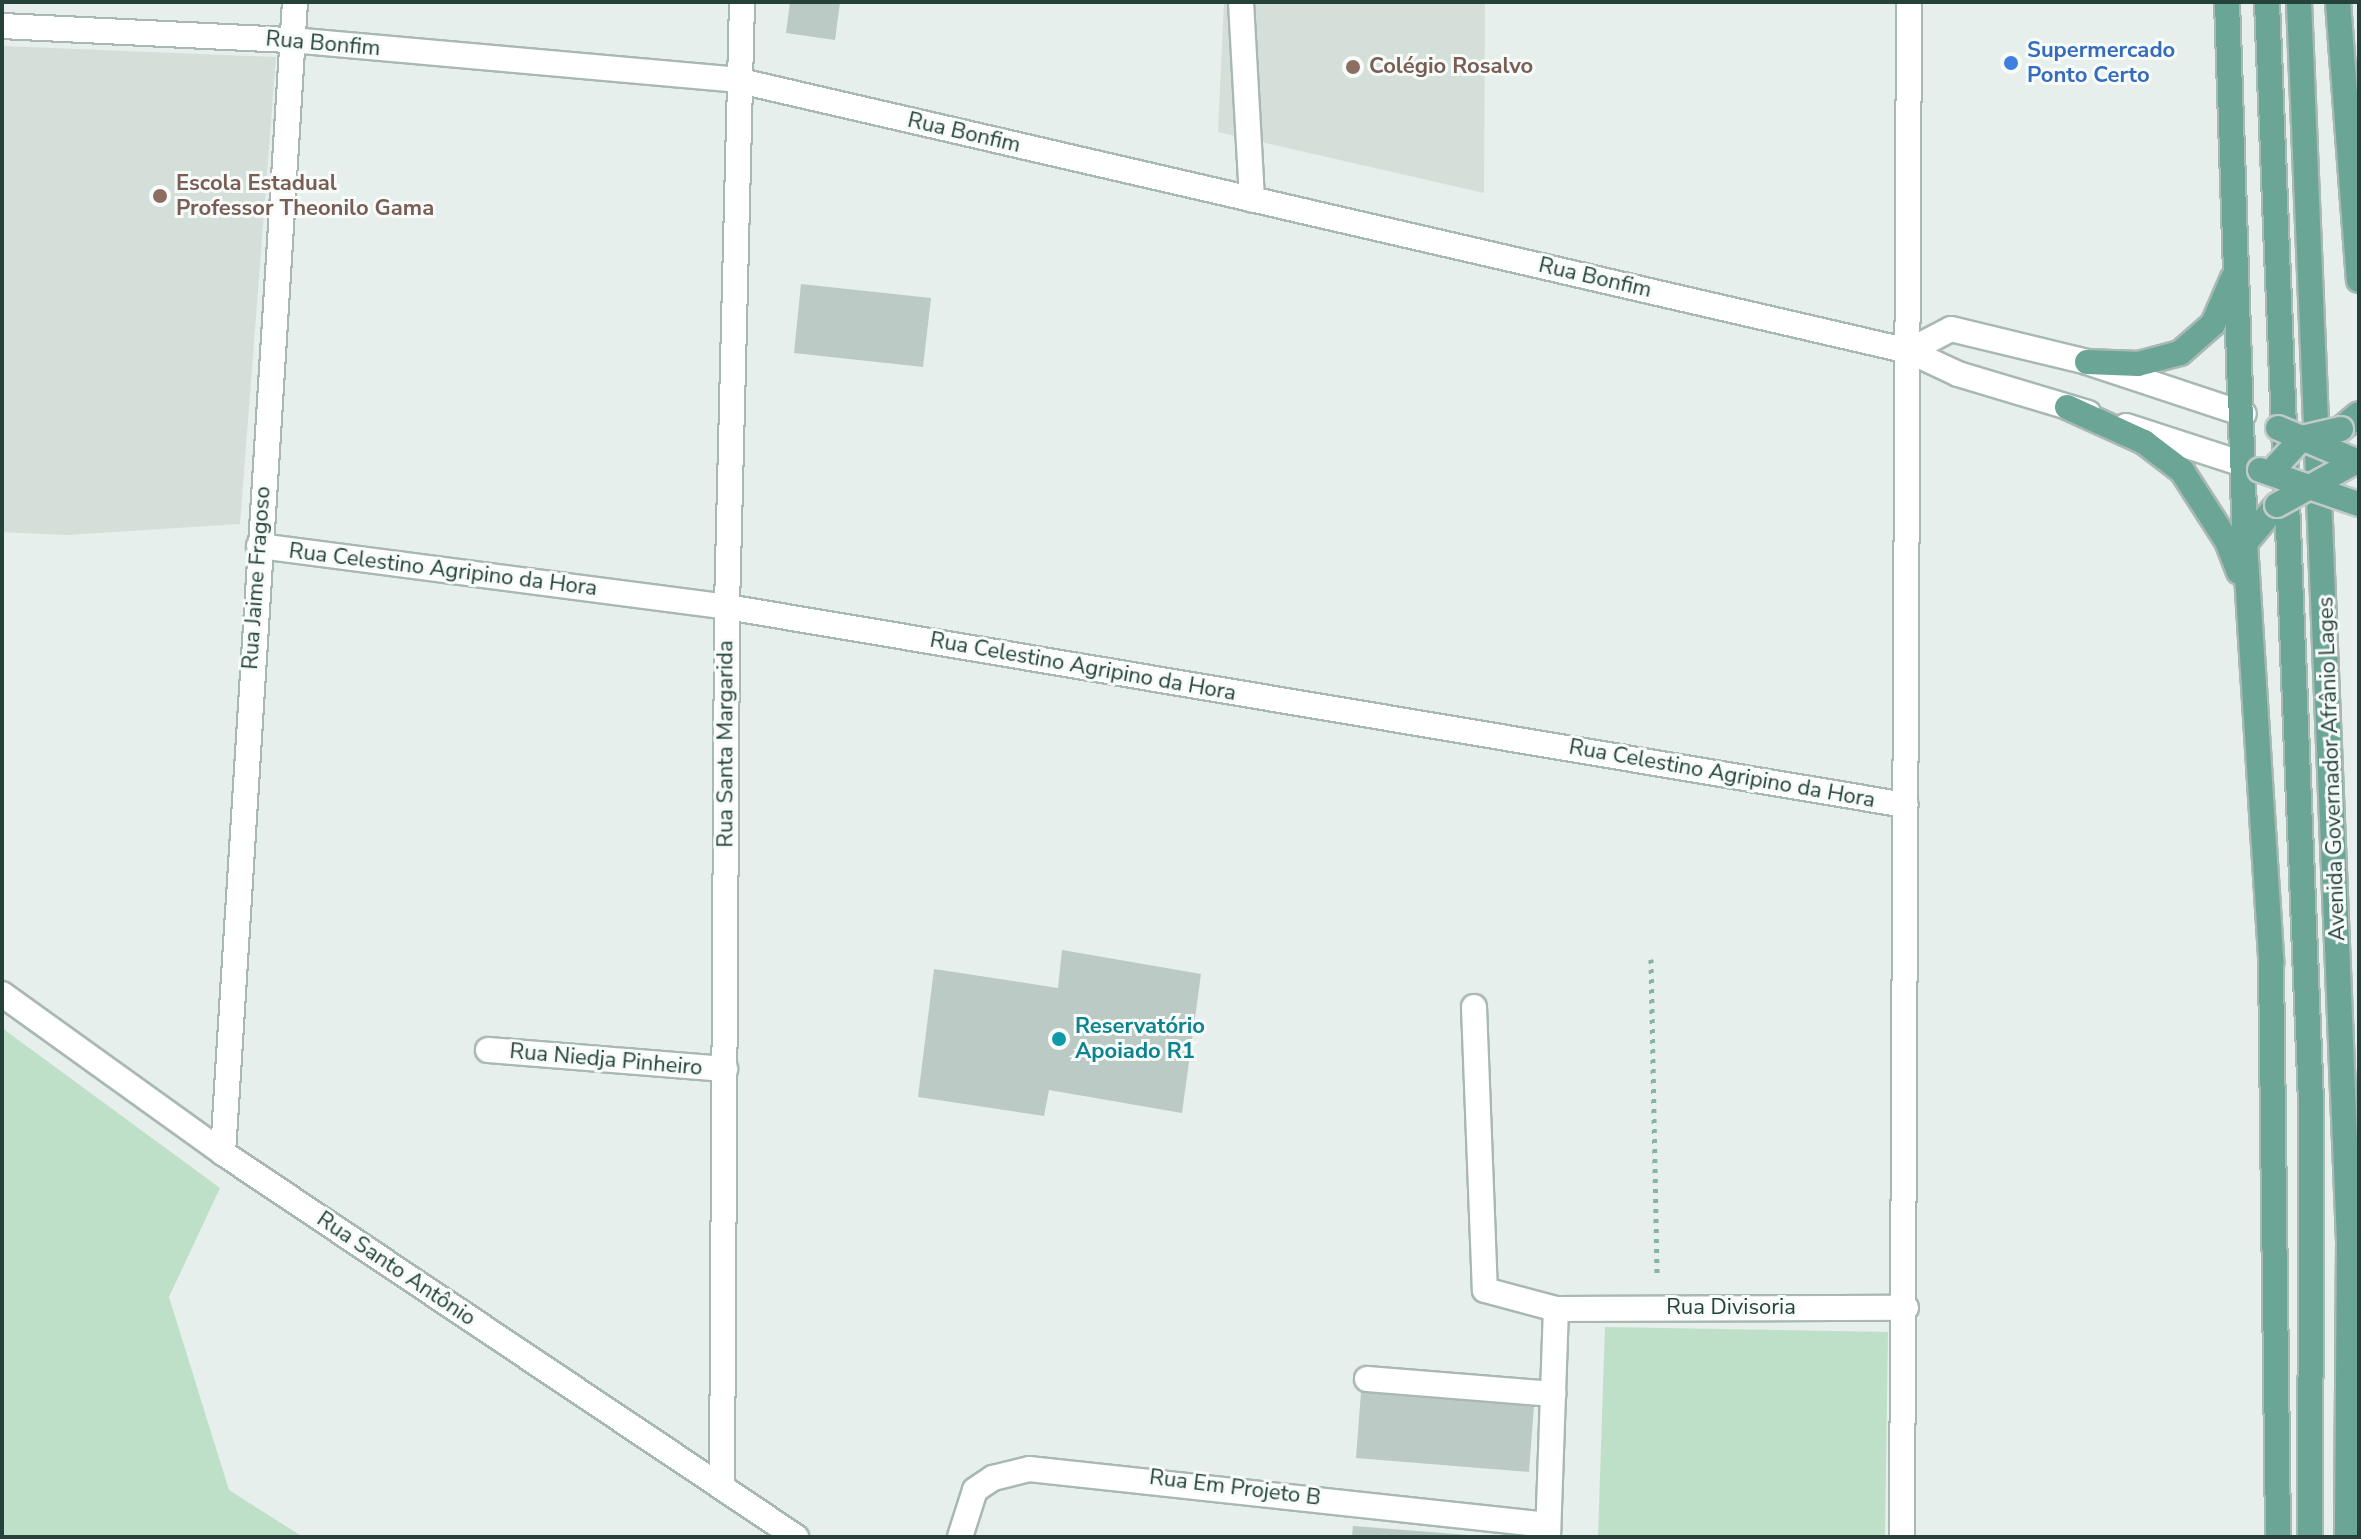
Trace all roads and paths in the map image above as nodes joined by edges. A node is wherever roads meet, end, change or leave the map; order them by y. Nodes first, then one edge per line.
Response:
1 (295, 2) edge
2 (742, 2) edge
3 (1241, 2) edge
4 (1909, 2) edge
5 (2227, 2) edge
6 (2267, 2) edge
7 (2299, 2) edge
8 (2338, 2) edge
9 (2, 26) edge
10 (292, 40) junction
11 (736, 80) junction
12 (1252, 200) junction
13 (2237, 260) junction
14 (2359, 280) edge
15 (1909, 351) junction
16 (2087, 362) junction
17 (2067, 407) junction
18 (2244, 414) junction
19 (2350, 422) edge
20 (2302, 438) junction
21 (2358, 461) edge
22 (2258, 469) junction
23 (2308, 486) junction
24 (2358, 504) edge
25 (2245, 543) junction
26 (259, 546) junction
27 (2249, 598) junction
28 (727, 607) junction
29 (1905, 805) junction
30 (1651, 959) dead end
31 (2, 994) edge
32 (1474, 1007) dead end
33 (488, 1050) dead end
34 (725, 1069) junction
35 (223, 1153) junction
36 (1657, 1308) junction
37 (1906, 1308) junction
38 (1556, 1309) junction
39 (1367, 1379) dead end
40 (1553, 1394) junction
41 (722, 1486) junction
42 (1548, 1531) edge
43 (796, 1537) edge
44 (960, 1537) edge
45 (1902, 1537) edge
46 (2278, 1537) edge
47 (2310, 1537) edge
48 (2347, 1537) edge

1 - 10 street, Rua Jaime Fragoso
2 - 11 street, Rua Santa Margarida
3 - 12 street
4 - 15 street
5 - 13 main road
6 - 47 main road, Avenida Governador Afrânio Lages
7 - 48 main road, Avenida Governador Afrânio Lages
8 - 14 main road
9 - 10 street, Rua Bonfim
10 - 11 street, Rua Bonfim
10 - 26 street, Rua Jaime Fragoso
11 - 12 street, Rua Bonfim
11 - 28 street, Rua Santa Margarida
12 - 15 street, Rua Bonfim
13 - 16 main road
13 - 18 main road
15 - 16 street
15 - 17 street, Rua Bonfim
15 - 29 street
16 - 18 street
17 - 22 street, Rua Bonfim
17 - 27 main road
18 - 20 main road, bridge
18 - 22 main road
19 - 20 main road, bridge
20 - 21 main road, bridge
20 - 22 main road, bridge
21 - 23 main road, bridge
22 - 23 main road, bridge
22 - 25 main road
23 - 24 main road, bridge
23 - 25 main road, bridge
25 - 27 main road
26 - 28 street, Rua Celestino Agripino da Hora
26 - 35 street, Rua Jaime Fragoso
27 - 46 main road
28 - 29 street, Rua Celestino Agripino da Hora
28 - 34 street, Rua Santa Margarida
29 - 37 street
30 - 36 path
31 - 35 street, Rua Santo Antônio
32 - 38 street, Rua Divisoria
33 - 34 street, Rua Niedja Pinheiro
34 - 41 street, Rua Santa Margarida
35 - 41 street, Rua Santo Antônio
36 - 37 street, Rua Divisoria
36 - 38 street, Rua Divisoria
37 - 45 street
38 - 40 street
39 - 40 street
40 - 42 street
41 - 43 street, Rua Santo Antônio
42 - 44 street, Rua Em Projeto B

